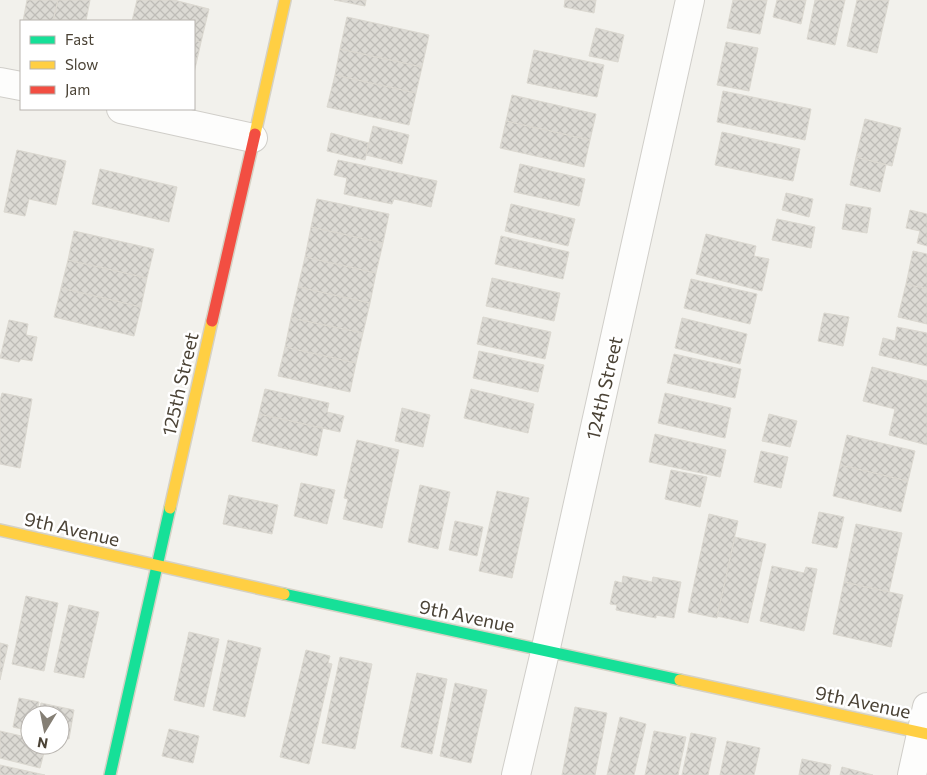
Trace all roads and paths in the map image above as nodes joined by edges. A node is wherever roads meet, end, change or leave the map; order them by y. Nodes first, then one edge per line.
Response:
1 (284, 0) edge
2 (690, 0) edge
3 (0, 82) edge
4 (20, 86) edge
5 (126, 110) edge
6 (253, 138) junction
7 (0, 530) edge
8 (157, 566) junction
9 (545, 652) junction
10 (925, 724) edge
11 (110, 775) edge
12 (516, 775) edge
13 (912, 775) edge

1 - 6 street, 125th Street
2 - 9 street, 124th Street
3 - 4 street
5 - 6 street
6 - 8 street, 125th Street
7 - 8 street, 9th Avenue
8 - 9 street, 9th Avenue
8 - 11 street, 125th Street
9 - 10 street, 9th Avenue
9 - 12 street, 124th Street
10 - 13 street

